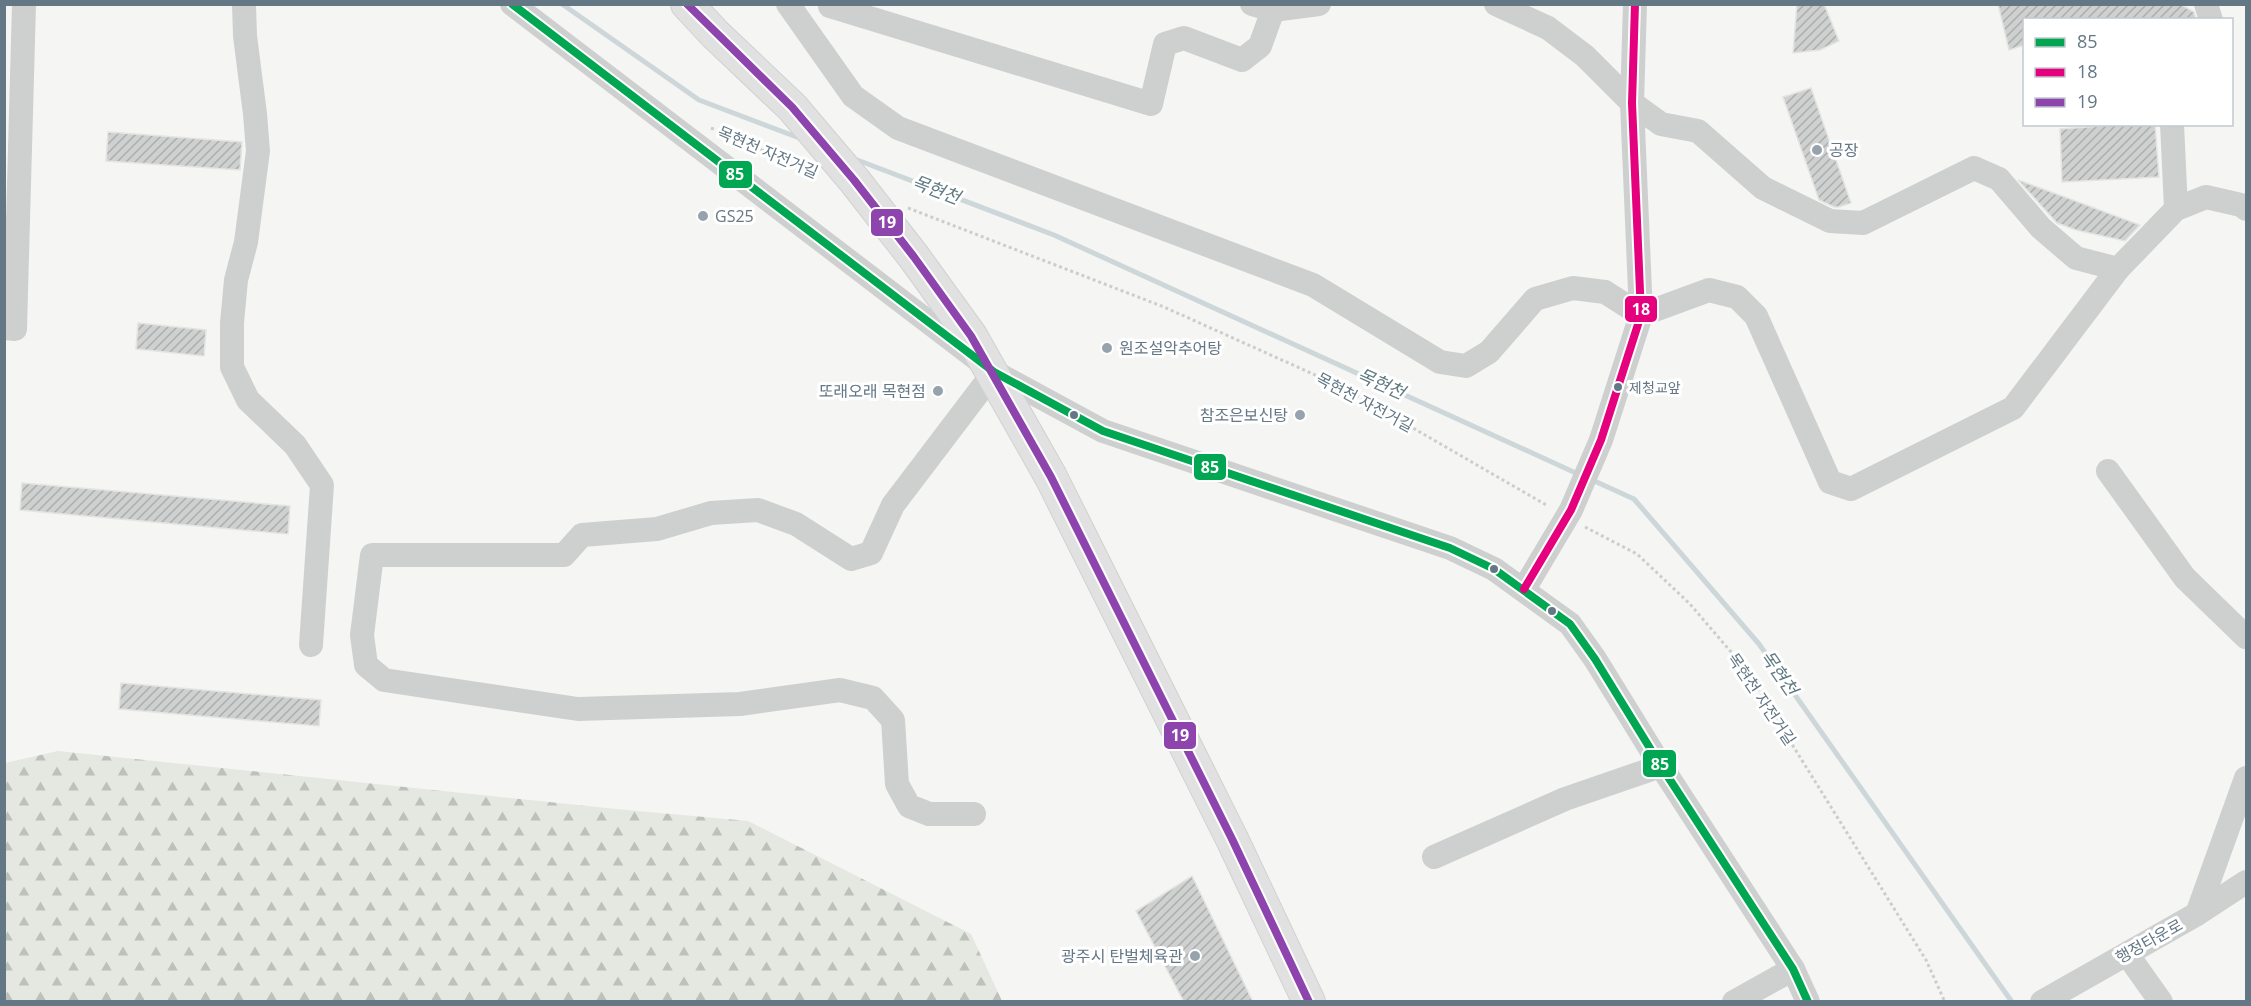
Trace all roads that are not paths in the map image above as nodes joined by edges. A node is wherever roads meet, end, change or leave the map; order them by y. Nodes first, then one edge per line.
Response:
1 (24, 4) edge
2 (244, 4) edge
3 (512, 4) edge
4 (687, 4) edge
5 (788, 4) edge
6 (1319, 4) edge
7 (1496, 4) edge
8 (1635, 4) edge
9 (830, 6) edge
10 (1263, 7) edge
11 (1632, 102) junction
12 (2172, 126) edge
13 (2176, 209) junction
14 (2247, 209) edge
15 (2118, 269) junction
16 (1641, 315) junction
17 (4, 328) edge
18 (994, 372) junction
19 (2108, 471) dead end
20 (1524, 589) junction
21 (2247, 637) edge
22 (311, 645) dead end
23 (1661, 766) junction
24 (2247, 778) edge
25 (974, 814) dead end
26 (1434, 857) dead end
27 (2247, 882) edge
28 (2197, 914) junction
29 (2127, 954) junction
30 (1792, 969) junction
31 (2059, 997) edge
32 (1309, 1002) edge
33 (1734, 1002) edge
34 (1808, 1002) edge
35 (2162, 1002) edge

1 - 17 street
2 - 22 street
3 - 18 street
4 - 32 main road, bridge
5 - 16 street
6 - 10 street
7 - 11 street
8 - 11 street
9 - 10 street
11 - 15 street
11 - 16 street
12 - 13 street
13 - 14 street
13 - 15 street
15 - 16 street
16 - 20 street
18 - 20 street
18 - 25 street
19 - 21 street
20 - 23 street
23 - 26 street
23 - 30 street
24 - 28 street
27 - 28 street, 행정타운로
28 - 29 street, 행정타운로
29 - 31 street, 행정타운로
29 - 35 street
30 - 33 street
30 - 34 street

